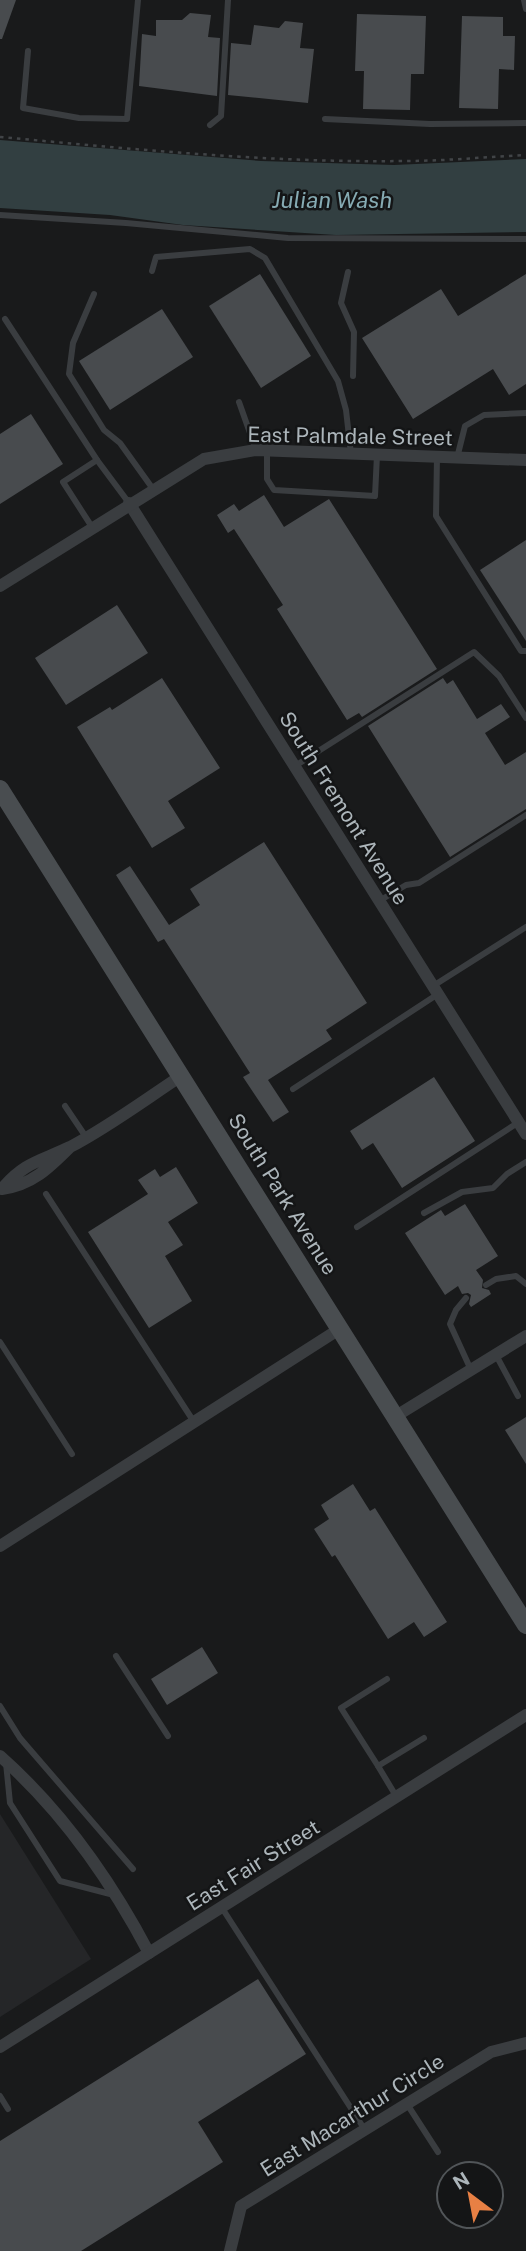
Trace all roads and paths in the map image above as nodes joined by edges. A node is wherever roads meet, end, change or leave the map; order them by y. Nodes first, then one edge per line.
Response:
1 (138, 0) edge
2 (228, 0) edge
3 (524, 0) edge
4 (526, 9) edge
5 (28, 51) dead end
6 (325, 119) dead end
7 (526, 123) edge
8 (210, 125) dead end
9 (0, 137) edge
10 (526, 155) edge
11 (0, 215) edge
12 (526, 239) edge
13 (152, 271) dead end
14 (348, 272) dead end
15 (94, 294) dead end
16 (5, 319) dead end
17 (353, 376) dead end
18 (239, 402) dead end
19 (526, 413) edge
20 (262, 450) junction
21 (351, 454) junction
22 (377, 455) junction
23 (437, 457) junction
24 (457, 458) junction
25 (97, 460) junction
26 (526, 460) edge
27 (153, 489) junction
28 (129, 503) junction
29 (92, 527) junction
30 (0, 586) edge
31 (526, 651) edge
32 (526, 719) edge
33 (295, 766) junction
34 (0, 789) edge
35 (526, 815) edge
36 (379, 901) junction
37 (526, 927) edge
38 (435, 990) junction
39 (181, 1076) junction
40 (293, 1089) dead end
41 (65, 1106) dead end
42 (519, 1122) junction
43 (526, 1134) edge
44 (86, 1137) junction
45 (526, 1162) edge
46 (1, 1190) edge
47 (46, 1194) dead end
48 (424, 1213) dead end
49 (357, 1227) dead end
50 (526, 1284) edge
51 (486, 1286) dead end
52 (466, 1298) dead end
53 (341, 1328) junction
54 (526, 1336) edge
55 (0, 1342) edge
56 (496, 1355) junction
57 (471, 1370) junction
58 (518, 1396) dead end
59 (396, 1416) junction
60 (194, 1422) junction
61 (72, 1454) dead end
62 (0, 1546) edge
63 (526, 1625) edge
64 (117, 1656) dead end
65 (387, 1679) dead end
66 (0, 1706) edge
67 (526, 1715) edge
68 (168, 1736) dead end
69 (424, 1738) dead end
70 (3, 1758) edge
71 (378, 1766) junction
72 (397, 1798) junction
73 (133, 1869) dead end
74 (114, 1895) junction
75 (222, 1908) junction
76 (149, 1953) junction
77 (526, 2043) edge
78 (0, 2048) edge
79 (0, 2096) edge
80 (407, 2104) junction
81 (8, 2109) dead end
82 (365, 2130) junction
83 (438, 2152) dead end
84 (230, 2251) edge

1 - 5 lane
2 - 8 lane
3 - 4 lane
6 - 7 lane
9 - 10 path
11 - 12 lane
13 - 21 lane
14 - 17 lane
15 - 27 lane
16 - 25 lane
18 - 20 lane
19 - 24 lane
20 - 21 street, East Palmdale Street
20 - 22 lane
20 - 27 street, East Palmdale Street
21 - 22 street, East Palmdale Street
22 - 23 street, East Palmdale Street
23 - 24 street, East Palmdale Street
23 - 31 lane
24 - 26 street, East Palmdale Street
25 - 28 lane
25 - 29 lane
27 - 28 street, East Palmdale Street
28 - 29 street, East Palmdale Street
28 - 33 street, South Fremont Avenue
29 - 30 street, East Palmdale Street
32 - 33 lane
33 - 36 street, South Fremont Avenue
34 - 39 main road, South Park Avenue
35 - 36 lane
36 - 38 street, South Fremont Avenue
37 - 38 lane
38 - 40 lane
38 - 42 street, South Fremont Avenue
39 - 44 street
39 - 53 main road, South Park Avenue
41 - 44 lane
42 - 43 street, South Fremont Avenue
42 - 49 lane
44 - 46 street
45 - 48 lane
47 - 60 lane
50 - 51 lane
52 - 57 lane
53 - 59 main road, South Park Avenue
53 - 60 street
54 - 56 street
55 - 61 lane
56 - 57 street
56 - 58 lane
57 - 59 street
59 - 63 main road, South Park Avenue
60 - 62 street
64 - 68 lane
65 - 71 lane
66 - 73 lane
67 - 72 street, East Fair Street
69 - 71 lane
70 - 74 street
70 - 74 lane
71 - 72 lane
72 - 75 street, East Fair Street
74 - 76 street
75 - 76 street, East Fair Street
75 - 82 lane
76 - 78 street, East Fair Street
77 - 80 street, East Macarthur Circle
79 - 81 lane
80 - 82 street, East Macarthur Circle
80 - 83 lane
82 - 84 street, East Macarthur Circle

